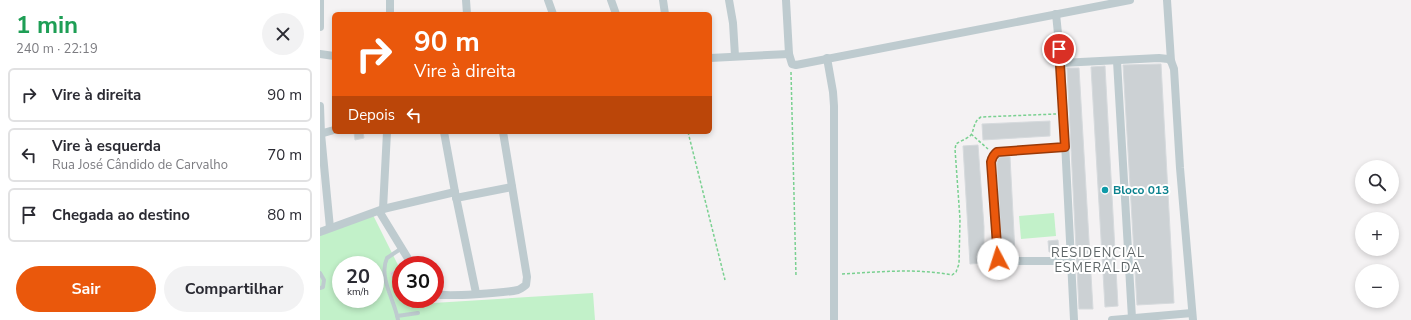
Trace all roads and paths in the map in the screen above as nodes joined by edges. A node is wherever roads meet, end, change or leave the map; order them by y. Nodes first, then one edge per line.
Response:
1 (320, 0) edge
2 (390, 0) edge
3 (466, 0) edge
4 (548, 0) edge
5 (611, 0) edge
6 (663, 0) edge
7 (729, 0) edge
8 (786, 0) edge
9 (1130, 0) edge
10 (1167, 0) edge
11 (390, 12) edge
12 (468, 12) edge
13 (552, 12) edge
14 (615, 12) edge
15 (665, 12) edge
16 (1056, 14) junction
17 (320, 27) edge
18 (320, 54) edge
19 (332, 56) edge
20 (734, 56) junction
21 (712, 58) edge
22 (790, 58) junction
23 (827, 58) junction
24 (1117, 61) junction
25 (1171, 61) junction
26 (1061, 63) junction
27 (320, 106) edge
28 (1063, 113) junction
29 (332, 131) edge
30 (320, 134) edge
31 (387, 134) edge
32 (444, 134) edge
33 (504, 134) edge
34 (688, 134) edge
35 (971, 134) junction
36 (1065, 147) junction
37 (994, 154) junction
38 (322, 164) edge
39 (512, 187) junction
40 (456, 195) junction
41 (381, 210) junction
42 (330, 228) junction
43 (320, 232) edge
44 (402, 248) junction
45 (407, 256) edge
46 (1071, 261) junction
47 (320, 273) edge
48 (834, 275) junction
49 (796, 276) dead end
50 (725, 280) dead end
51 (320, 288) edge
52 (476, 293) junction
53 (444, 295) edge
54 (418, 314) dead end
55 (1192, 316) edge
56 (398, 318) edge
57 (1132, 318) junction
58 (834, 320) edge
59 (1074, 320) edge
60 (1112, 320) edge

1 - 17 street
2 - 11 street
3 - 12 street
4 - 13 street
5 - 14 street
6 - 15 street
7 - 20 street
8 - 22 street
9 - 16 street
10 - 25 street
16 - 23 street
16 - 26 street
18 - 19 street
20 - 21 street
20 - 22 street
22 - 23 street
22 - 49 path
23 - 48 street
24 - 25 street
24 - 26 street
24 - 57 street
25 - 55 street
26 - 28 street
27 - 30 street
28 - 35 path
28 - 36 street
29 - 30 street
30 - 38 street
31 - 41 street
32 - 40 street
33 - 39 street
34 - 50 path
35 - 37 path
35 - 48 path
36 - 37 street
36 - 46 street
37 - 46 street
38 - 42 street
39 - 40 street
39 - 52 street
40 - 41 street
40 - 52 street
41 - 42 street
41 - 44 street
42 - 43 street
44 - 45 street
44 - 56 lane
46 - 59 street
47 - 51 lane
48 - 58 street
52 - 53 street
54 - 56 lane
55 - 57 street
57 - 60 street

